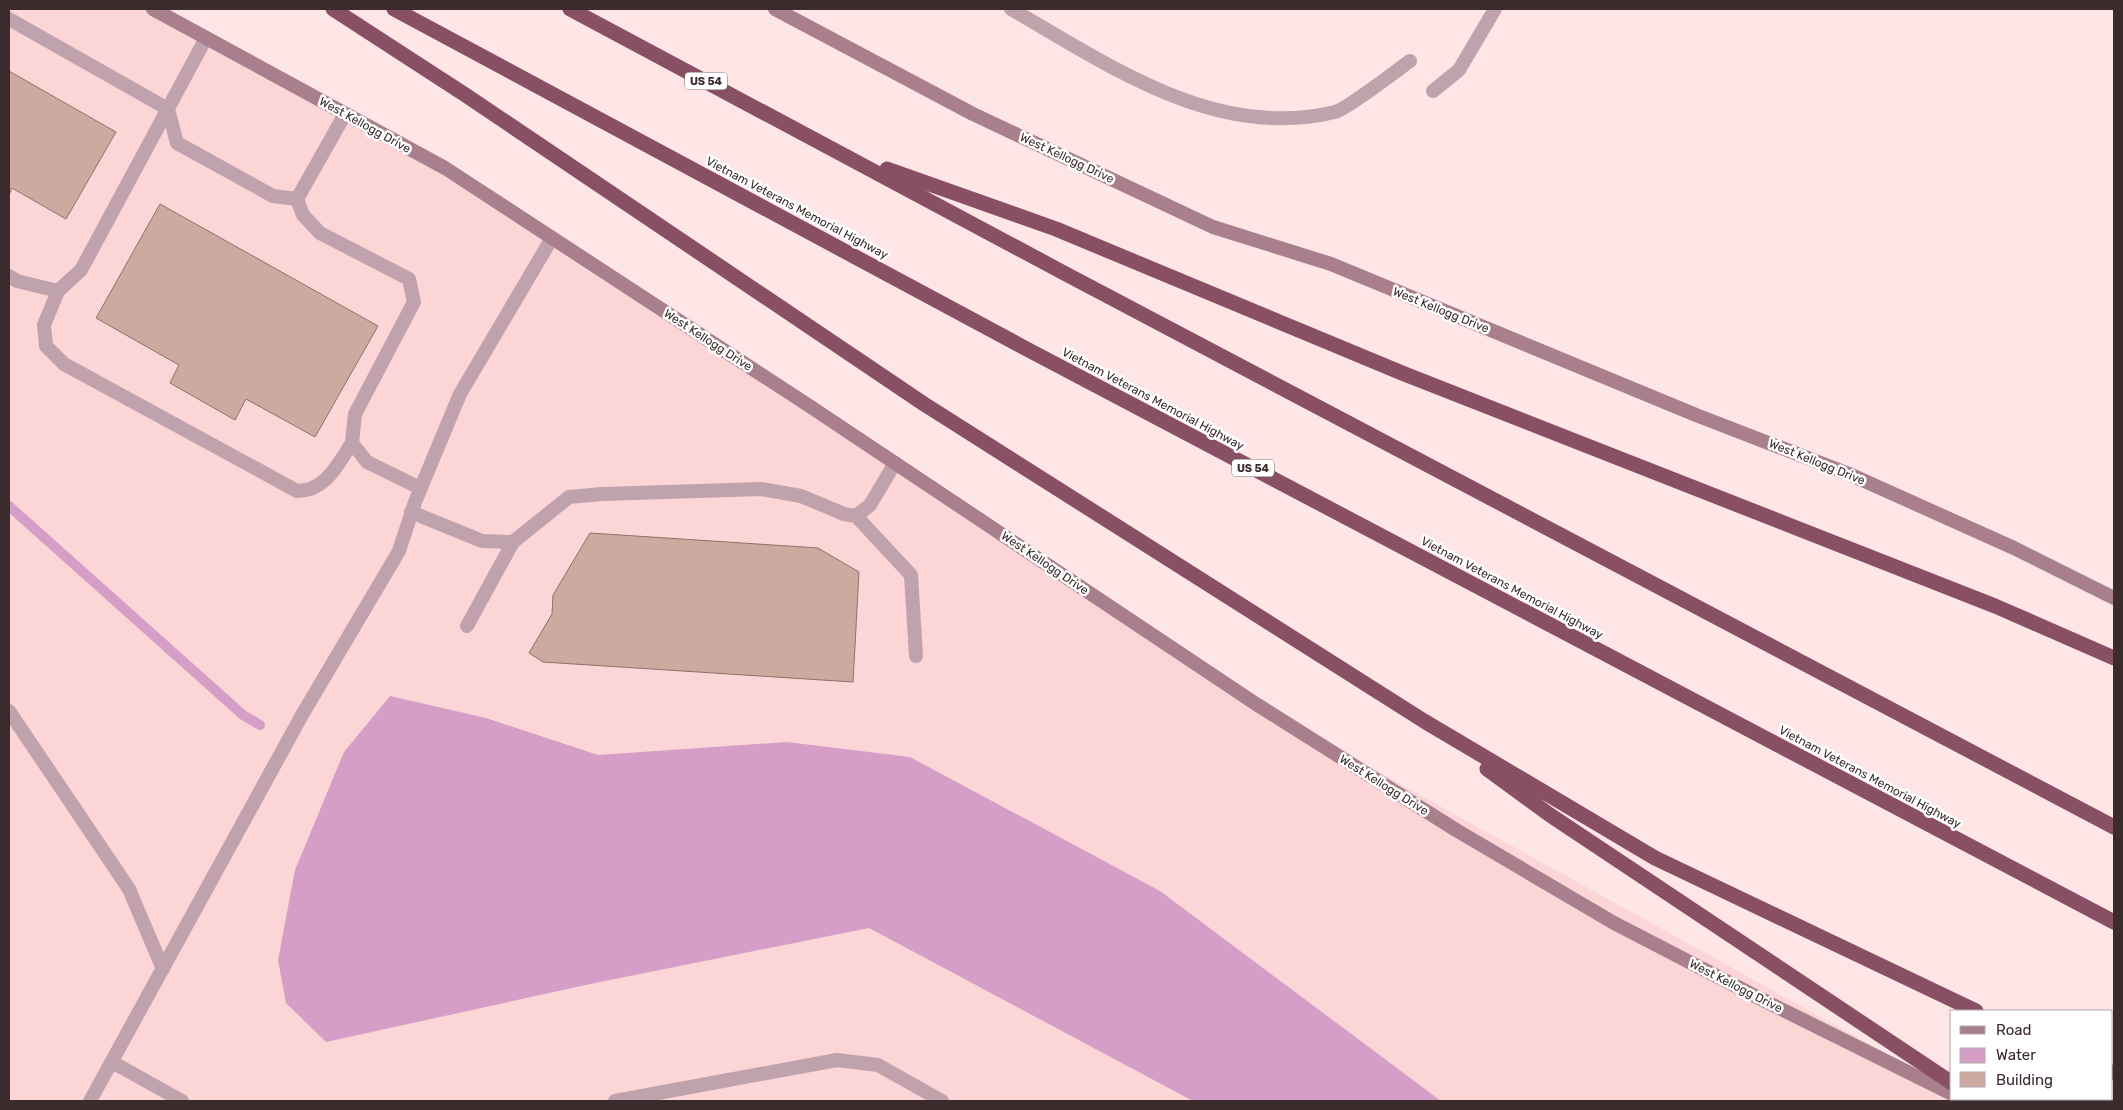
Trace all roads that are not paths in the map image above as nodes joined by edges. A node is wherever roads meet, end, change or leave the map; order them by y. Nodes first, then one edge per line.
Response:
1 (153, 9) edge
2 (333, 9) edge
3 (394, 9) edge
4 (570, 9) edge
5 (775, 9) edge
6 (1011, 9) edge
7 (1495, 9) edge
8 (9, 20) edge
9 (206, 38) junction
10 (1410, 61) dead end
11 (1433, 91) dead end
12 (168, 109) junction
13 (345, 114) junction
14 (841, 152) junction
15 (298, 199) junction
16 (552, 238) junction
17 (9, 276) edge
18 (58, 290) junction
19 (352, 443) junction
20 (895, 463) junction
21 (420, 488) junction
22 (411, 512) junction
23 (856, 516) junction
24 (513, 542) junction
25 (2114, 598) edge
26 (467, 626) dead end
27 (916, 656) dead end
28 (2114, 658) edge
29 (9, 711) edge
30 (1424, 722) junction
31 (2114, 827) edge
32 (2114, 922) edge
33 (163, 969) junction
34 (1974, 1010) edge
35 (112, 1062) junction
36 (1950, 1082) edge
37 (1950, 1093) edge
38 (90, 1101) edge
39 (182, 1101) edge
40 (615, 1101) edge
41 (942, 1101) edge

1 - 9 main road, West Kellogg Drive
2 - 30 highway
3 - 32 highway, Vietnam Veterans Memorial Highway / US 54
4 - 14 highway, US 54
5 - 25 main road, West Kellogg Drive
6 - 10 street
7 - 11 street
8 - 12 street
9 - 12 street
9 - 13 main road, West Kellogg Drive
12 - 15 street
12 - 18 street
13 - 15 street
13 - 16 main road, West Kellogg Drive
14 - 28 highway
14 - 31 highway, US 54
15 - 19 street
16 - 20 main road, West Kellogg Drive
16 - 21 street
17 - 18 street
18 - 19 street
19 - 21 street
20 - 23 street
20 - 37 main road, West Kellogg Drive
21 - 22 street
22 - 24 street
22 - 33 street
23 - 24 street
23 - 27 street
24 - 26 street
29 - 33 street
30 - 34 highway
30 - 36 highway
33 - 35 street
35 - 38 street
35 - 39 street
40 - 41 street

